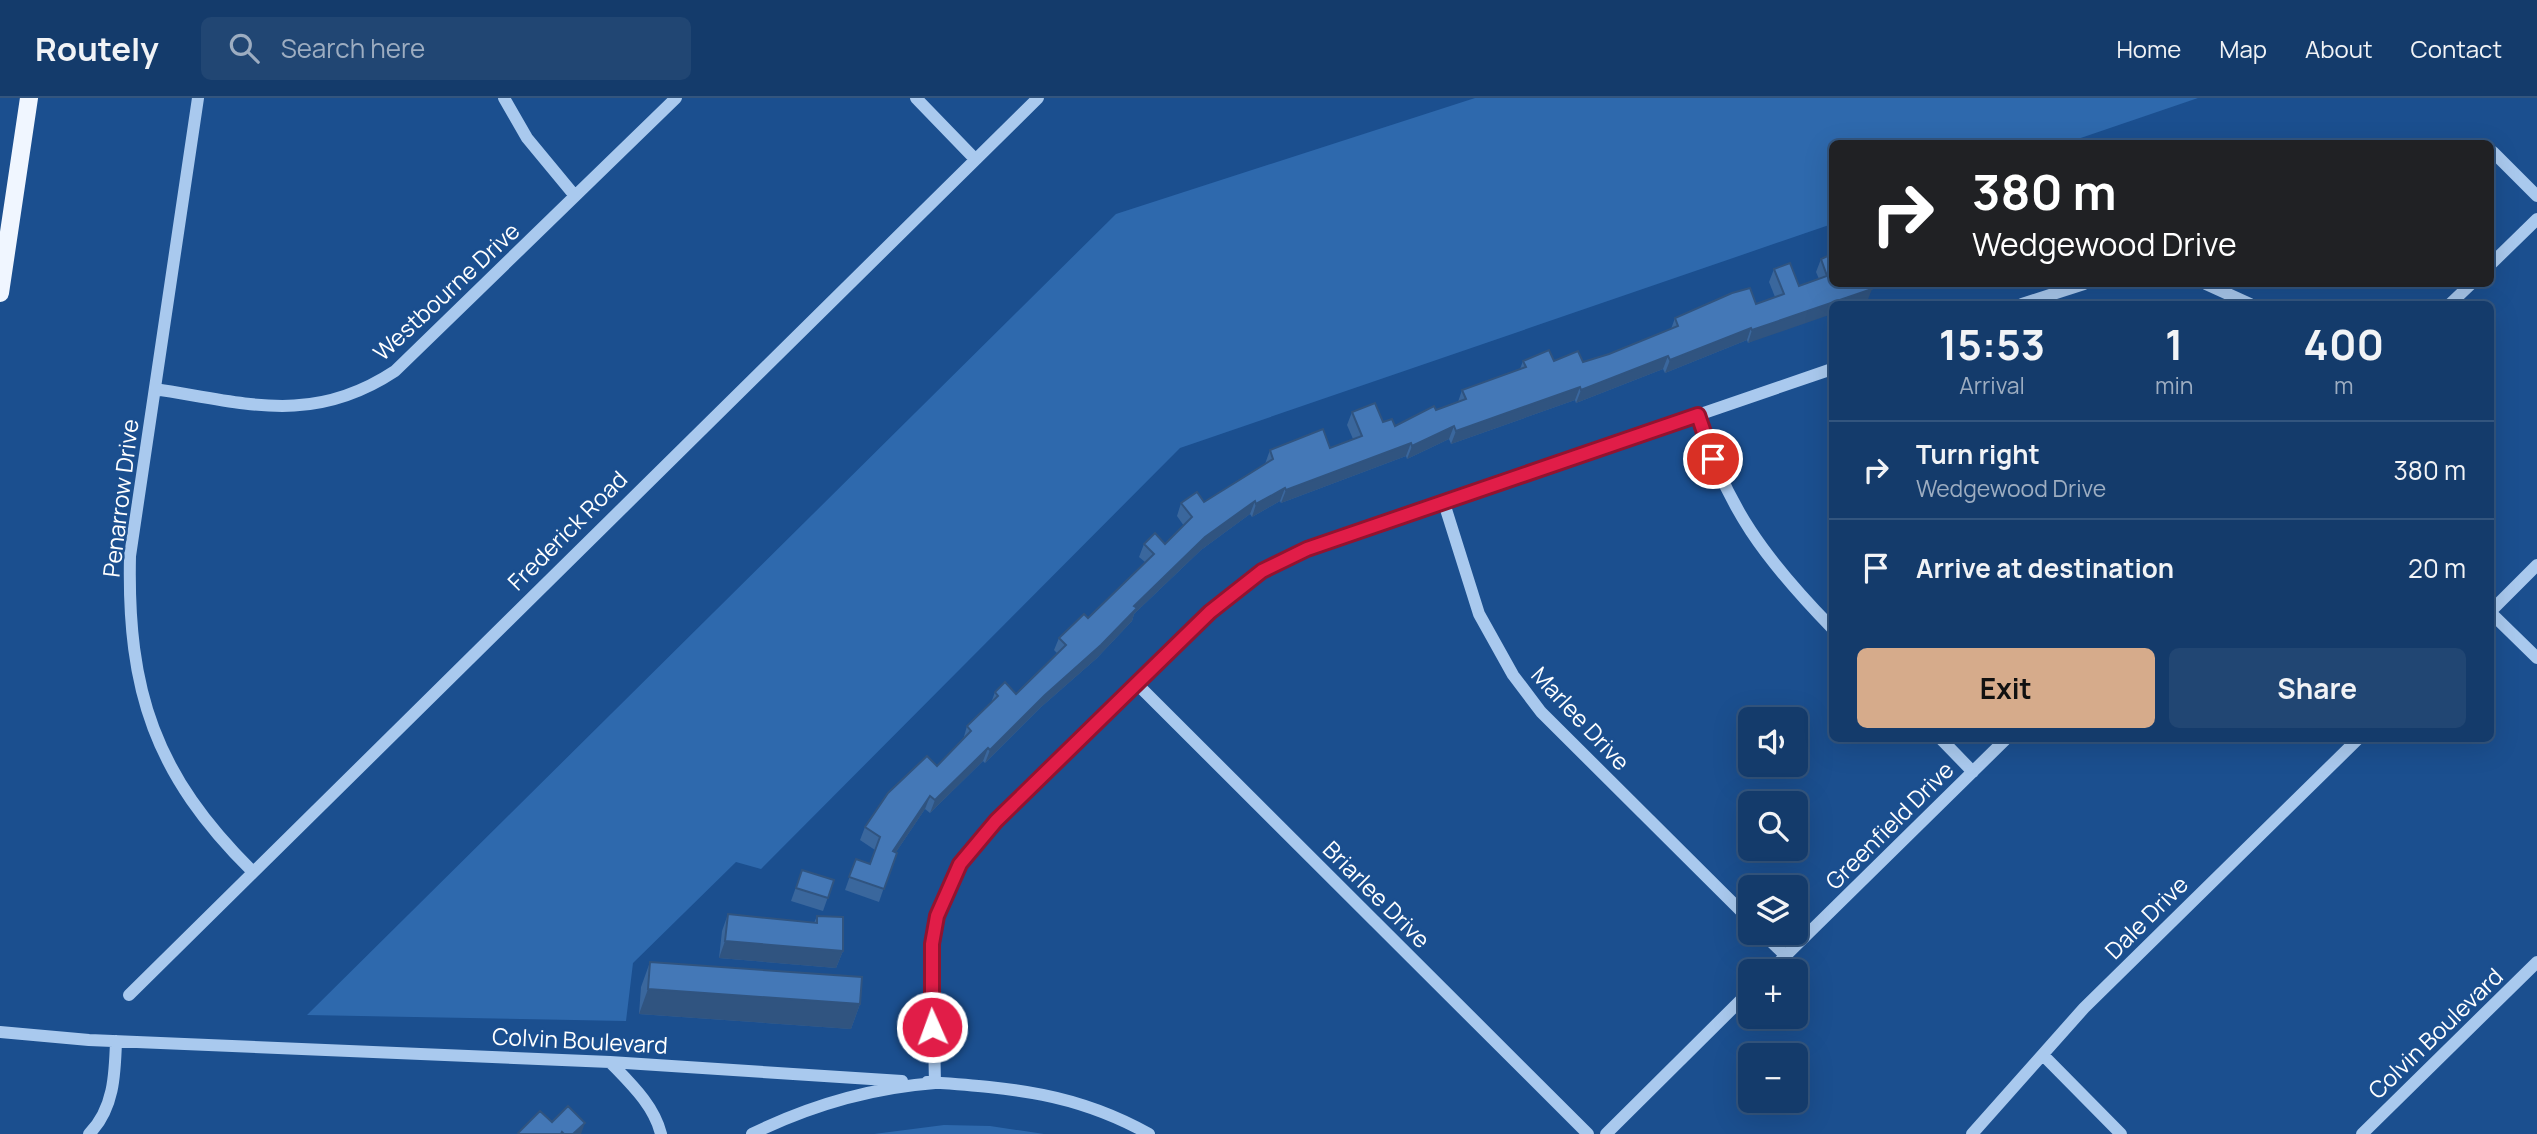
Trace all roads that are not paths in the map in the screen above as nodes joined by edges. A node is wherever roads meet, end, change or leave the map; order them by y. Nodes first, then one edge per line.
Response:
1 (29, 98) edge
2 (198, 98) edge
3 (504, 98) edge
4 (676, 98) edge
5 (916, 98) edge
6 (1038, 98) edge
7 (2494, 153) edge
8 (974, 158) junction
9 (575, 196) junction
10 (2537, 196) edge
11 (2537, 219) edge
12 (2494, 261) edge
13 (2075, 287) edge
14 (2213, 287) edge
15 (2469, 287) edge
16 (0, 293) edge
17 (2031, 301) edge
18 (2243, 301) edge
19 (2453, 301) edge
20 (1829, 370) edge
21 (155, 389) junction
22 (1698, 415) junction
23 (1444, 503) junction
24 (2537, 565) edge
25 (2494, 608) edge
26 (2494, 616) edge
27 (1829, 625) edge
28 (2537, 658) edge
29 (1137, 684) junction
30 (1944, 742) edge
31 (2003, 742) edge
32 (2355, 742) edge
33 (1973, 772) junction
34 (252, 871) junction
35 (1738, 908) edge
36 (1775, 945) edge
37 (1786, 956) junction
38 (1783, 959) edge
39 (2537, 962) edge
40 (129, 995) dead end
41 (1738, 1003) edge
42 (0, 1032) edge
43 (116, 1041) junction
44 (2043, 1055) junction
45 (610, 1062) junction
46 (935, 1083) junction
47 (89, 1134) edge
48 (661, 1134) edge
49 (752, 1134) edge
50 (1149, 1134) edge
51 (1588, 1134) edge
52 (1606, 1134) edge
53 (1972, 1134) edge
54 (2121, 1134) edge
55 (2362, 1134) edge

1 - 16 main road
2 - 21 street, Penarrow Drive
3 - 9 street
4 - 9 street, Westbourne Drive
5 - 8 street
6 - 8 street, Frederick Road
7 - 10 street
8 - 34 street, Frederick Road
9 - 21 street, Westbourne Drive
11 - 12 street
13 - 17 street
14 - 18 street
15 - 19 street
20 - 22 street
21 - 34 street, Penarrow Drive
22 - 23 street
22 - 27 street
23 - 29 street
23 - 35 street, Marlee Drive
24 - 25 street
26 - 28 street
29 - 46 street
29 - 51 street, Briarlee Drive
30 - 33 street
31 - 33 street, Greenfield Drive
32 - 44 street, Dale Drive
33 - 37 street, Greenfield Drive
34 - 40 street, Frederick Road
36 - 37 street
37 - 38 street, Greenfield Drive
39 - 55 street, Colvin Boulevard
41 - 52 street
42 - 43 street, Colvin Boulevard
43 - 45 street, Colvin Boulevard
43 - 47 street
44 - 53 street, Dale Drive
44 - 54 street
45 - 46 street, Colvin Boulevard
45 - 48 street
46 - 49 street
46 - 50 street, Colvin Boulevard

